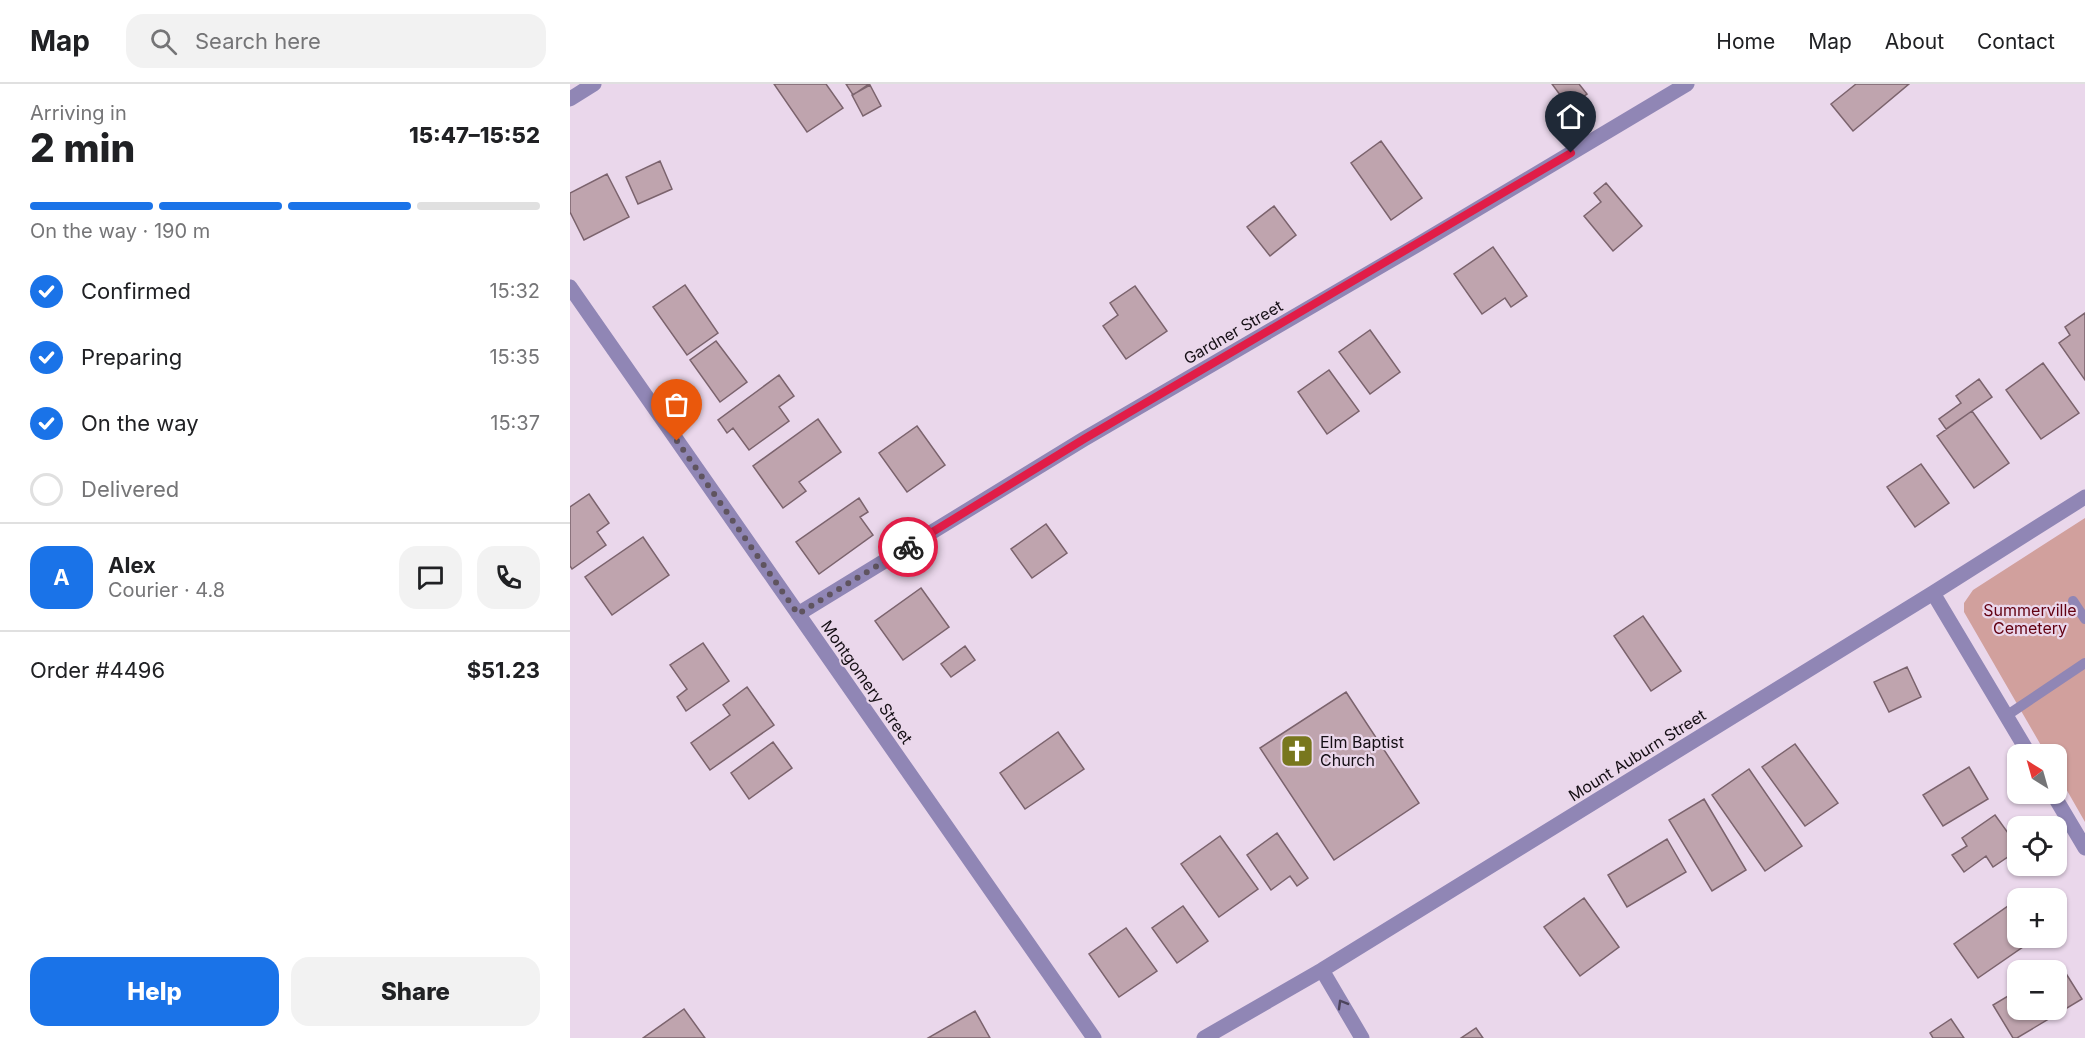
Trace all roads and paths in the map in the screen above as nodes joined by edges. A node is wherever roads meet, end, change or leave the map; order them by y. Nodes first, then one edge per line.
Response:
1 (594, 84) edge
2 (1687, 84) edge
3 (570, 99) edge
4 (570, 287) edge
5 (2085, 497) edge
6 (1933, 593) junction
7 (2073, 601) dead end
8 (798, 614) junction
9 (2085, 619) edge
10 (2085, 663) edge
11 (2006, 716) junction
12 (2023, 744) edge
13 (2059, 804) edge
14 (2085, 848) edge
15 (1322, 970) junction
16 (1094, 1038) edge
17 (1204, 1038) edge
18 (1362, 1038) edge

1 - 3 street
2 - 8 street, Gardner Street
4 - 8 street, Montgomery Street
5 - 6 street, Mount Auburn Street
6 - 11 street
6 - 15 street, Mount Auburn Street
7 - 9 lane
8 - 16 street, Montgomery Street
10 - 11 lane
11 - 12 street
13 - 14 street
15 - 17 street, Mount Auburn Street
18 -> 15 street

